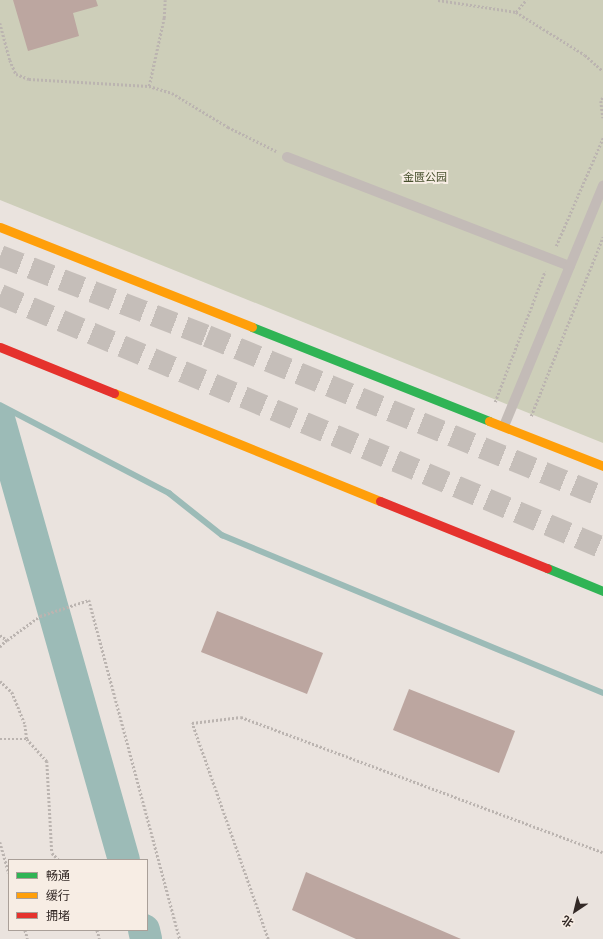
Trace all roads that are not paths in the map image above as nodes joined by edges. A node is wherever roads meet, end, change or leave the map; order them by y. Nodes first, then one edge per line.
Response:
1 (287, 157) road end
2 (603, 186) edge
3 (0, 227) edge
4 (570, 266) junction
5 (0, 347) edge
6 (504, 426) junction
7 (603, 466) edge
8 (603, 591) edge

1 - 4 lane
2 - 4 lane
3 - 6 main road
4 - 6 lane
5 - 8 main road
6 - 7 main road

